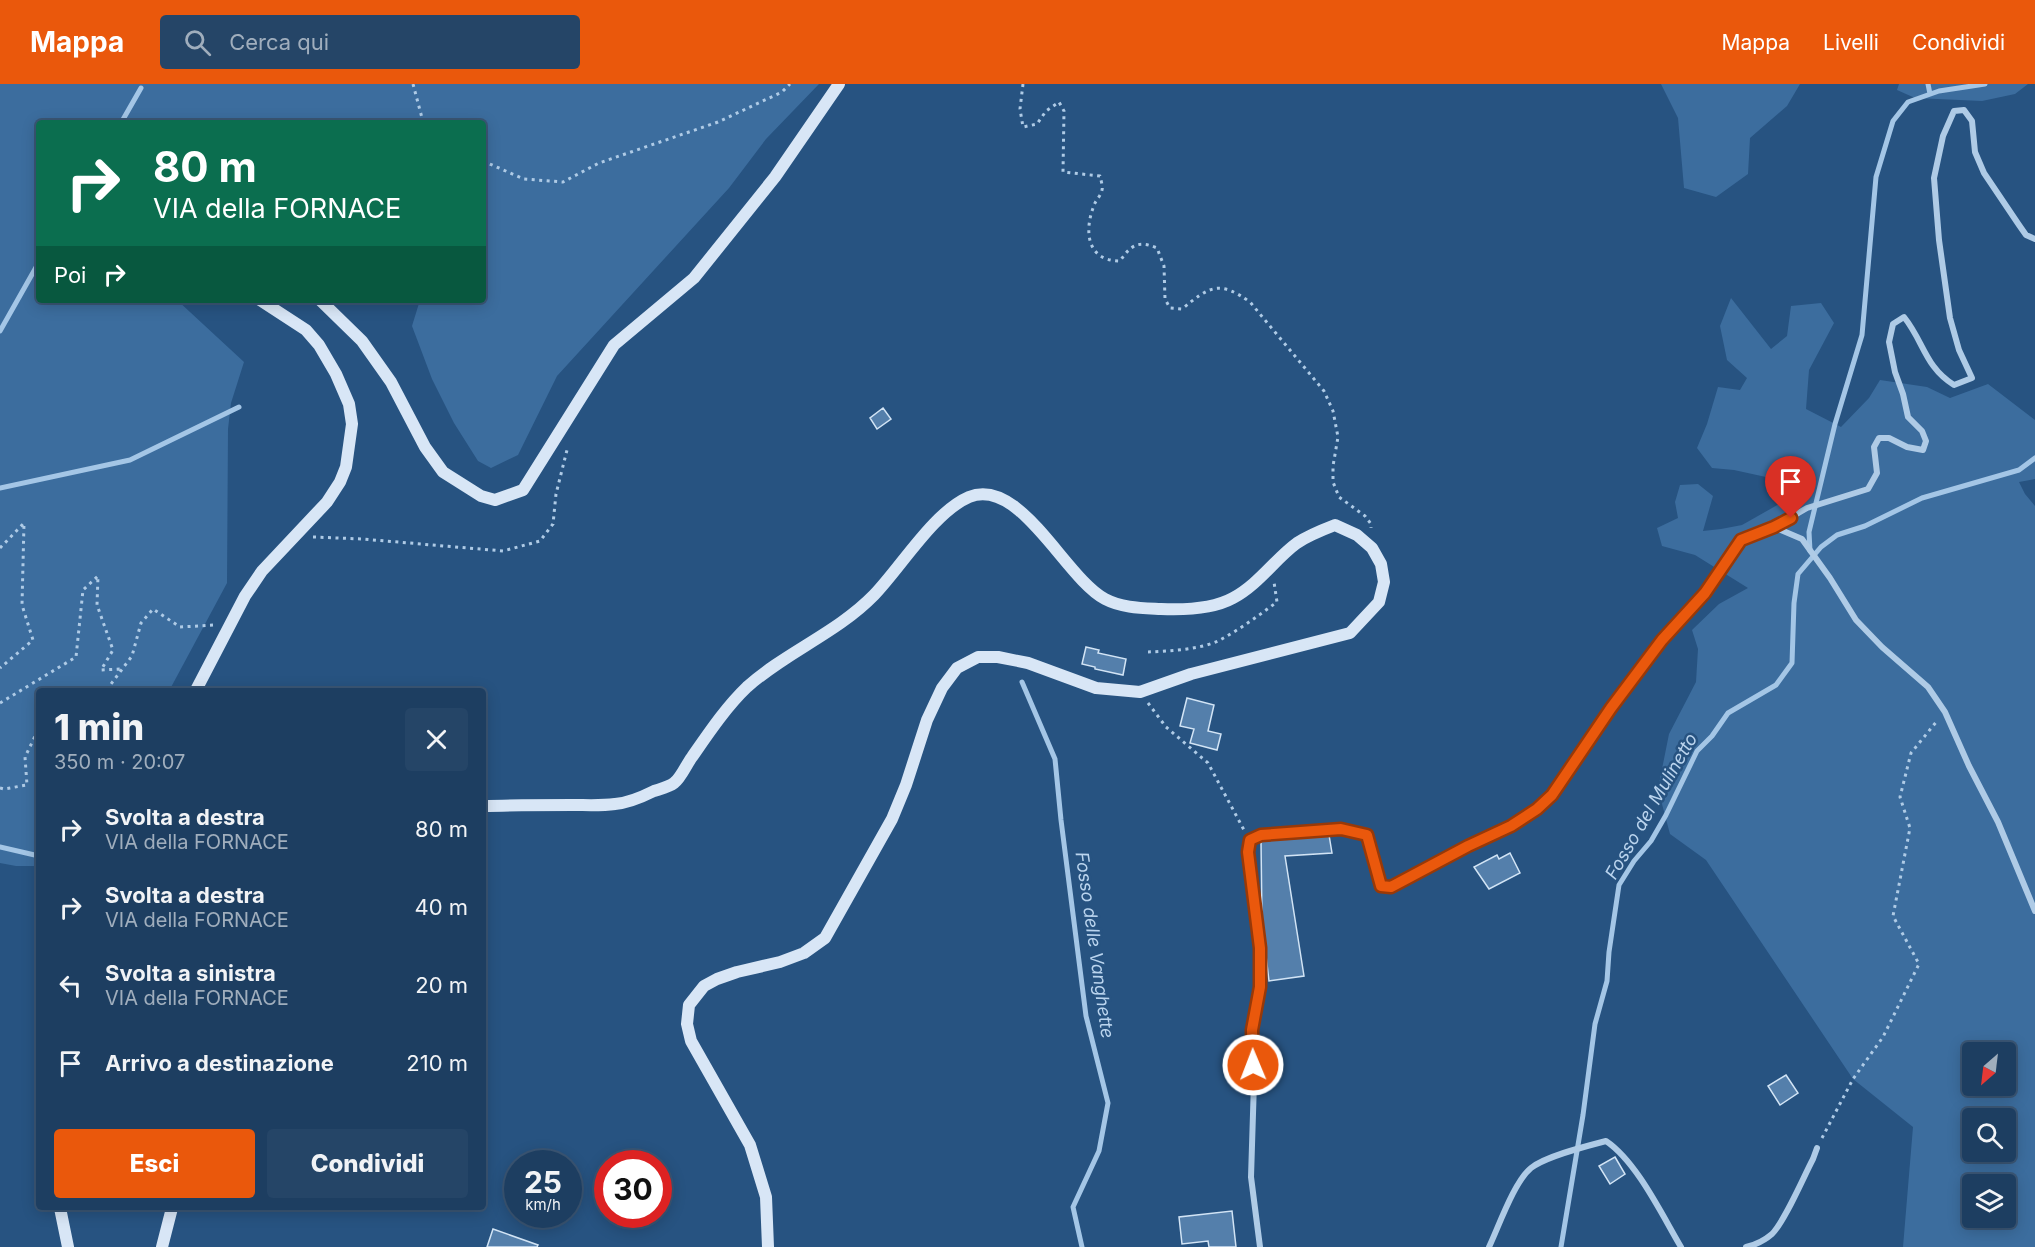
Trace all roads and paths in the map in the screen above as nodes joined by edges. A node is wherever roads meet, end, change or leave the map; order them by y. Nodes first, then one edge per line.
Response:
1 (413, 84) edge
2 (790, 84) edge
3 (839, 84) edge
4 (1023, 84) edge
5 (424, 120) edge
6 (486, 161) edge
7 (2035, 238) edge
8 (265, 303) edge
9 (323, 303) edge
10 (570, 441) dead end
11 (1774, 527) junction
12 (293, 536) junction
13 (0, 548) edge
14 (1372, 548) junction
15 (1271, 569) junction
16 (231, 624) junction
17 (1148, 652) dead end
18 (0, 668) edge
19 (122, 669) junction
20 (108, 688) edge
21 (197, 688) edge
22 (1140, 692) junction
23 (0, 703) edge
24 (1945, 712) junction
25 (36, 735) edge
26 (0, 788) edge
27 (486, 806) edge
28 (1250, 840) junction
29 (2035, 911) edge
30 (1817, 1148) joint
31 (60, 1210) edge
32 (171, 1210) edge
33 (68, 1247) edge
34 (162, 1247) edge
35 (768, 1247) edge
36 (1260, 1247) edge
37 (1489, 1247) edge
38 (1680, 1247) edge
39 (1746, 1247) edge

1 - 5 path
2 - 6 path
3 - 9 main road
4 - 14 path
7 - 11 street
8 - 12 main road
10 - 12 path
11 - 24 street
11 - 28 street
12 - 16 main road
13 - 18 path
14 - 15 main road
14 - 22 main road
15 - 17 path
15 - 27 main road
16 - 19 path
16 - 21 main road
19 - 20 path
19 - 23 path
22 - 28 path
22 - 35 main road
24 - 29 street
24 - 30 path
25 - 26 path
28 - 36 street
30 - 39 street
31 - 33 main road
32 - 34 main road
37 - 38 street

